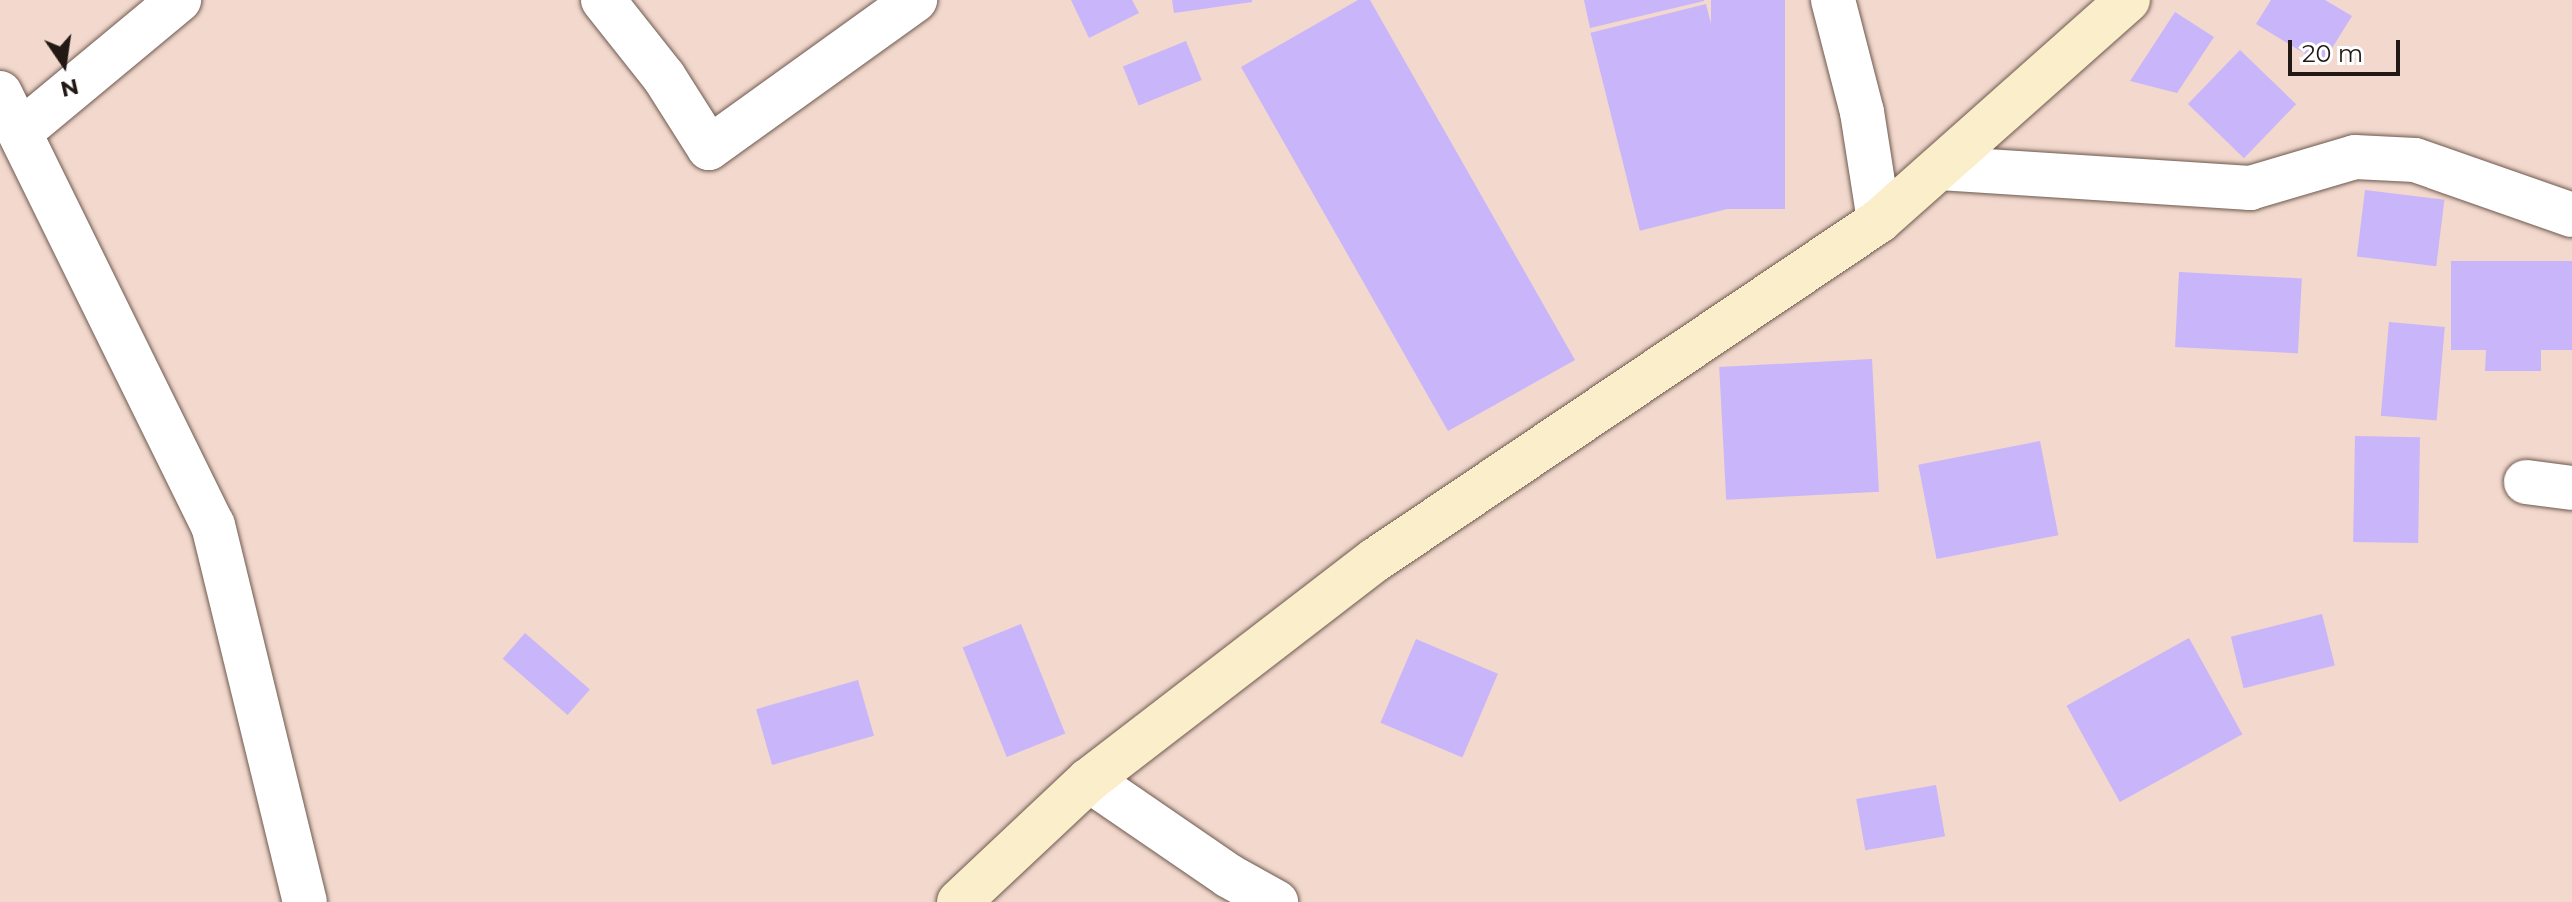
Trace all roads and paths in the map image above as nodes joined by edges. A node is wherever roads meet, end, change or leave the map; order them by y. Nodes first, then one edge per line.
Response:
1 (179, 0) edge
2 (603, 0) edge
3 (915, 0) edge
4 (1833, 0) edge
5 (2128, 0) edge
6 (0, 93) edge
7 (20, 132) junction
8 (1940, 168) junction
9 (2572, 215) edge
10 (1879, 221) junction
11 (2526, 482) dead end
12 (2572, 488) edge
13 (1089, 780) junction
14 (305, 902) edge
15 (959, 902) edge
16 (1276, 902) edge

1 - 7 street
2 - 3 street
4 - 10 street
5 - 8 street
6 - 7 street
7 - 14 street
8 - 9 street
8 - 10 street
10 - 13 street
11 - 12 street
13 - 15 street
13 - 16 street

